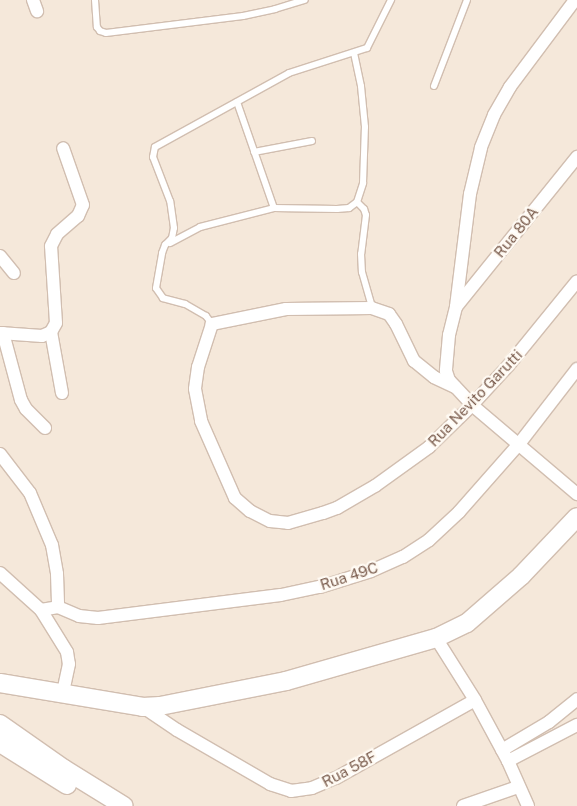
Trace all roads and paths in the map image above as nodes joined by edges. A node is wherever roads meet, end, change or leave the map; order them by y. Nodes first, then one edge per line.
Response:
1 (95, 0) edge
2 (305, 0) edge
3 (391, 0) edge
4 (467, 0) edge
5 (575, 0) edge
6 (354, 53) junction
7 (434, 86) dead end
8 (237, 102) junction
9 (312, 140) dead end
10 (63, 148) dead end
11 (254, 152) junction
12 (577, 157) edge
13 (357, 202) junction
14 (274, 208) junction
15 (165, 245) junction
16 (0, 256) edge
17 (14, 273) dead end
18 (577, 281) edge
19 (456, 307) junction
20 (372, 308) junction
21 (212, 324) junction
22 (51, 332) junction
23 (1, 333) edge
24 (577, 368) edge
25 (455, 387) junction
26 (62, 393) dead end
27 (472, 405) junction
28 (45, 428) dead end
29 (519, 444) junction
30 (0, 454) edge
31 (577, 494) edge
32 (577, 517) edge
33 (0, 574) edge
34 (58, 607) junction
35 (40, 610) junction
36 (436, 638) junction
37 (8, 685) edge
38 (63, 693) junction
39 (0, 696) edge
40 (475, 700) junction
41 (577, 700) edge
42 (143, 707) junction
43 (0, 724) edge
44 (577, 724) edge
45 (0, 743) edge
46 (505, 755) junction
47 (518, 787) junction
48 (101, 806) edge
49 (124, 806) edge
50 (464, 806) edge
51 (528, 806) edge

1 - 2 lane
3 - 6 lane
4 - 7 lane
5 - 19 street
6 - 8 lane
6 - 13 lane
8 - 11 lane
8 - 15 lane
9 - 11 lane
10 - 22 street
11 - 14 lane
12 - 19 street, Rua 80A
13 - 14 lane
13 - 20 lane
14 - 15 lane
15 - 21 lane
16 - 17 street
18 - 27 street, Rua Nevito Garutti
19 - 25 street
20 - 21 street, Rua Nevito Garutti
20 - 25 street, Rua Nevito Garutti
21 - 27 street, Rua Nevito Garutti
22 - 23 street
22 - 26 street
23 - 28 street
24 - 29 street, Rua 49C
25 - 27 street
27 - 29 street
29 - 31 street
29 - 34 street, Rua 49C
30 - 34 street
32 - 36 street
33 - 35 street
34 - 35 street
35 - 38 street
36 - 40 street
36 - 42 street
37 - 38 street
37 - 39 street
38 - 42 street
40 - 42 street, Rua 58F
40 - 46 street
41 - 46 street
43 - 49 street
44 - 46 street
45 - 48 street
46 - 47 street
47 - 50 street
47 - 51 street

